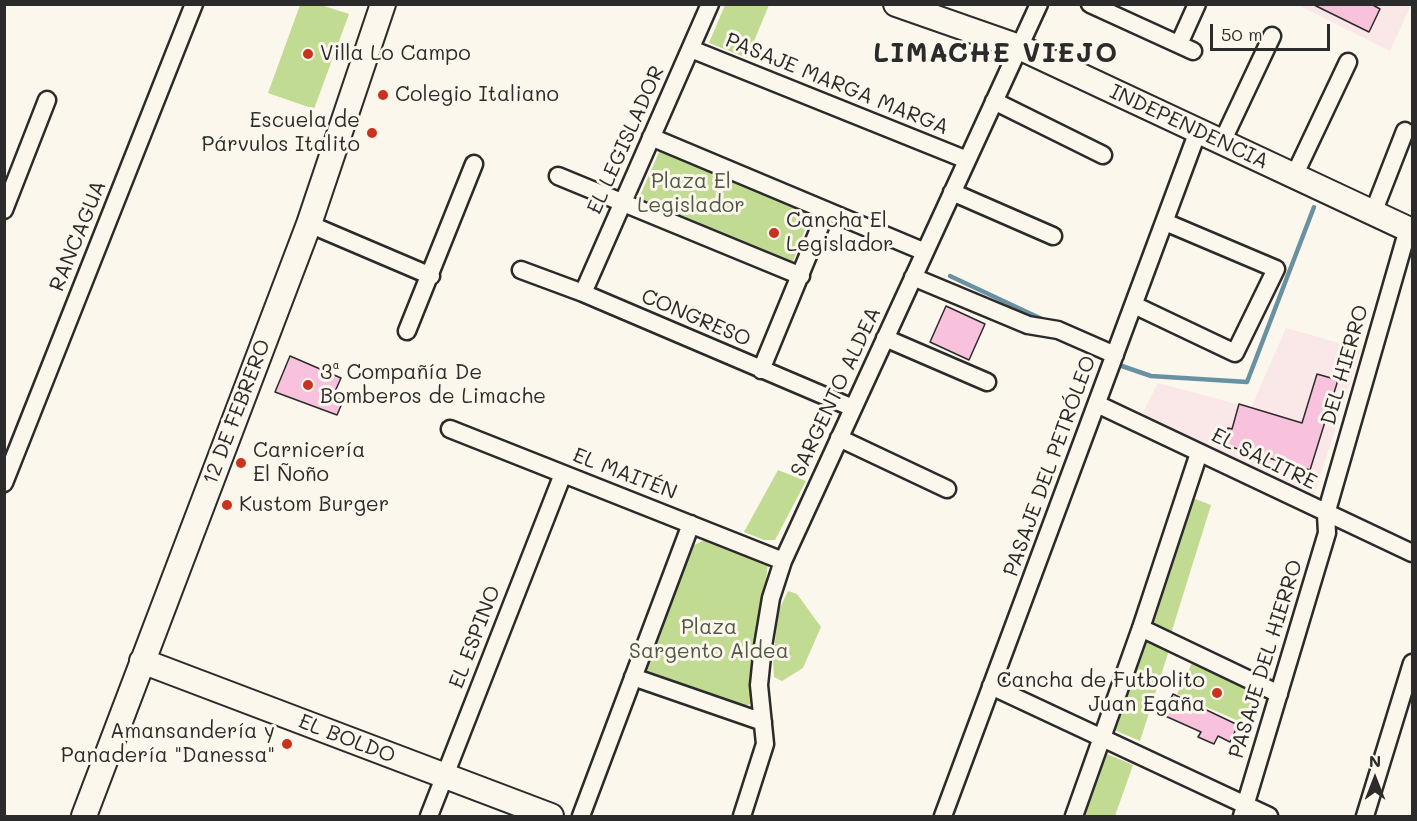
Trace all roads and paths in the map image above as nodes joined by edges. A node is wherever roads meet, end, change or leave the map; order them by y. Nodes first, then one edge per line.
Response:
1 (194, 4) edge
2 (383, 4) edge
3 (710, 4) edge
4 (896, 4) edge
5 (1039, 4) edge
6 (1090, 4) edge
7 (1197, 4) edge
8 (1112, 8) edge
9 (1272, 36) dead end
10 (1019, 47) junction
11 (691, 49) junction
12 (1348, 62) dead end
13 (47, 100) dead end
14 (994, 101) junction
15 (1198, 131) junction
16 (1405, 131) dead end
17 (651, 137) junction
18 (1222, 142) junction
19 (1103, 154) dead end
20 (967, 160) junction
21 (474, 164) dead end
22 (558, 176) dead end
23 (1294, 176) junction
24 (952, 192) junction
25 (622, 204) junction
26 (4, 210) edge
27 (826, 212) junction
28 (1373, 213) junction
29 (1165, 222) junction
30 (309, 224) junction
31 (1410, 230) edge
32 (1053, 236) dead end
33 (925, 252) junction
34 (521, 270) dead end
35 (431, 276) junction
36 (801, 276) junction
37 (913, 277) junction
38 (583, 293) junction
39 (1134, 305) junction
40 (407, 331) dead end
41 (885, 338) junction
42 (1113, 360) junction
43 (761, 370) junction
44 (987, 382) dead end
45 (1096, 405) junction
46 (853, 408) junction
47 (450, 429) dead end
48 (839, 438) junction
49 (1199, 453) junction
50 (563, 474) junction
51 (4, 483) edge
52 (947, 489) dead end
53 (1326, 514) junction
54 (691, 524) junction
55 (1413, 553) edge
56 (783, 561) junction
57 (1141, 628) junction
58 (142, 661) junction
59 (1413, 663) edge
60 (633, 677) junction
61 (992, 686) junction
62 (1279, 694) junction
63 (763, 722) junction
64 (1103, 738) junction
65 (445, 776) junction
66 (1244, 811) edge
67 (84, 816) edge
68 (429, 816) edge
69 (551, 816) edge
70 (581, 816) edge
71 (742, 816) edge
72 (943, 816) edge
73 (1074, 816) edge
74 (1269, 816) edge
75 (1365, 816) edge

1 - 51 street, RANCAGUA
2 - 30 street, 12 DE FEBRERO
3 - 11 street, EL LEGISLADOR
4 - 10 street, INDEPENDENCIA
5 - 10 street, SARGENTO ALDEA
6 - 8 street
7 - 8 street
9 - 18 street
10 - 14 street, SARGENTO ALDEA
10 - 15 street, INDEPENDENCIA
11 - 17 street, EL LEGISLADOR
11 - 20 street, PASAJE MARGA MARGA
12 - 23 street
13 - 26 street
14 - 19 street
14 - 20 street, SARGENTO ALDEA
15 - 18 street, INDEPENDENCIA
15 - 29 street, PASAJE DEL PETRÓLEO
16 - 28 street
17 - 25 street, EL LEGISLADOR
17 - 27 street
18 - 23 street, INDEPENDENCIA
20 - 24 street, SARGENTO ALDEA
21 - 35 street
22 - 25 street
23 - 28 street, INDEPENDENCIA
24 - 32 street
24 - 33 street, SARGENTO ALDEA
25 - 36 street
25 - 38 street, EL LEGISLADOR
27 - 33 street
27 - 36 street
28 - 31 street, INDEPENDENCIA
29 - 39 street, PASAJE DEL PETRÓLEO
29 - 39 street
30 - 35 street
30 - 58 street, 12 DE FEBRERO
31 - 53 street, DEL HIERRO
33 - 37 street, SARGENTO ALDEA
34 - 38 street, CONGRESO
35 - 40 street
36 - 43 street
37 - 41 street, SARGENTO ALDEA
37 - 42 street
38 - 43 street, CONGRESO
39 - 42 street, PASAJE DEL PETRÓLEO
41 - 44 street
41 - 46 street, SARGENTO ALDEA
42 - 45 street, PASAJE DEL PETRÓLEO
43 - 46 street, CONGRESO
45 - 49 street, EL SALITRE
45 - 61 street, PASAJE DEL PETRÓLEO
46 - 48 street, SARGENTO ALDEA
47 - 50 street, EL MAITÉN
48 - 52 street
48 - 56 street, SARGENTO ALDEA
49 - 53 street, EL SALITRE
49 - 57 street
50 - 54 street, EL MAITÉN
50 - 65 street, EL ESPINO
53 - 55 street, EL SALITRE
53 - 62 street, PASAJE DEL HIERRO
54 - 56 street, EL MAITÉN
54 - 60 street
56 - 63 street, SARGENTO ALDEA
57 - 62 street
57 - 64 street
58 - 65 street, EL BOLDO
58 - 67 street, 12 DE FEBRERO
59 - 75 street
60 - 63 street
60 - 70 street
61 - 64 street
61 - 72 street, PASAJE DEL PETRÓLEO
62 - 66 street, PASAJE DEL HIERRO
63 - 71 street, SARGENTO ALDEA
64 - 66 street
64 - 73 street
65 - 68 street, EL ESPINO
65 - 69 street, EL BOLDO
66 - 74 street

